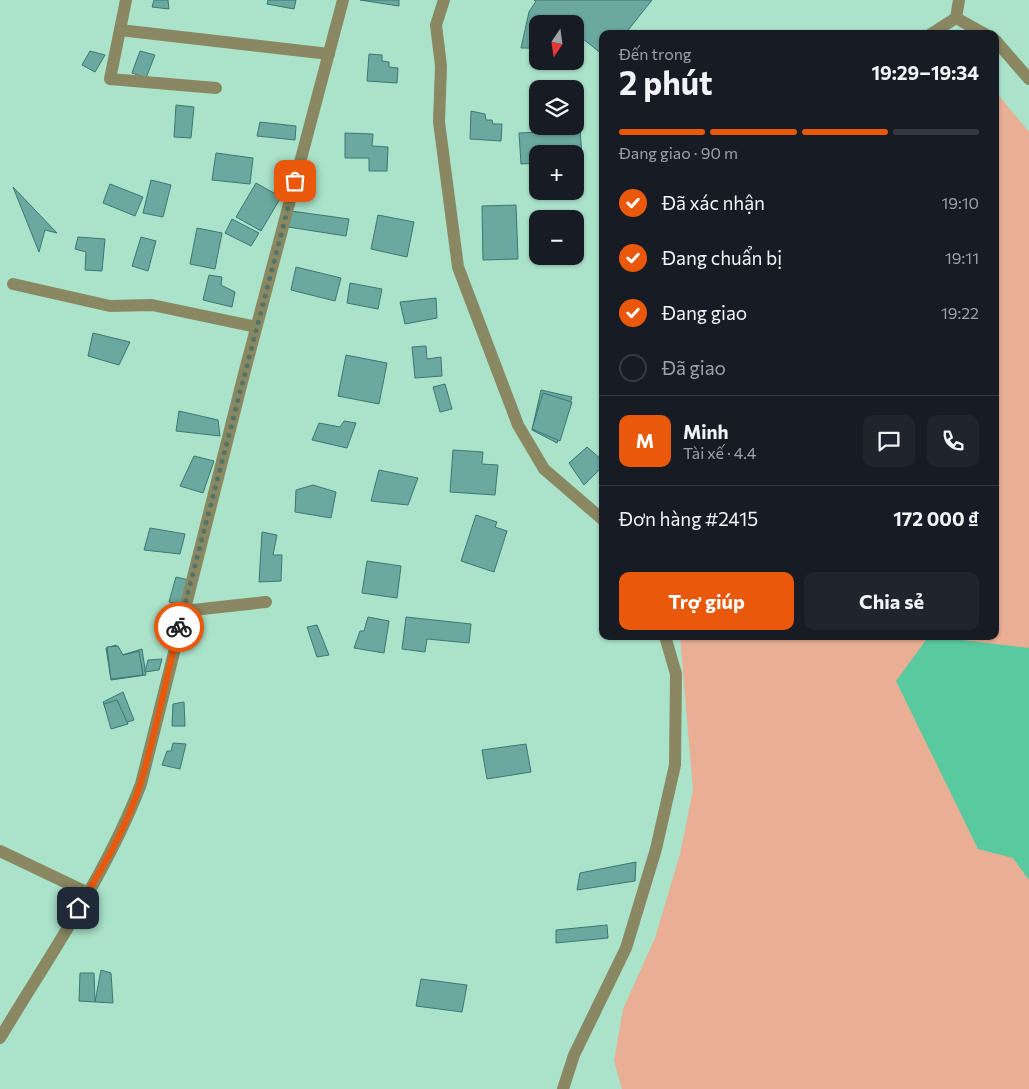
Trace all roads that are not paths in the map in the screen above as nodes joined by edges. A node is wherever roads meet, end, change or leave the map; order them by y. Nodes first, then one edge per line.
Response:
1 (126, 0) edge
2 (343, 0) edge
3 (444, 0) edge
4 (959, 0) edge
5 (956, 18) junction
6 (120, 30) junction
7 (937, 30) edge
8 (978, 30) edge
9 (999, 45) edge
10 (329, 54) junction
11 (1029, 79) edge
12 (216, 88) dead end
13 (13, 284) dead end
14 (256, 327) junction
15 (599, 516) edge
16 (266, 602) dead end
17 (184, 611) junction
18 (666, 640) edge
19 (0, 851) edge
20 (88, 893) junction
21 (0, 1038) edge
22 (563, 1089) edge

1 - 6 street
2 - 10 street
3 - 15 street
4 - 5 street
5 - 7 street
5 - 8 street
6 - 10 street
6 - 12 street
9 - 11 street
10 - 14 street
13 - 14 street
14 - 17 street
16 - 17 street
17 - 20 street
18 - 22 street
19 - 20 street
20 - 21 street

